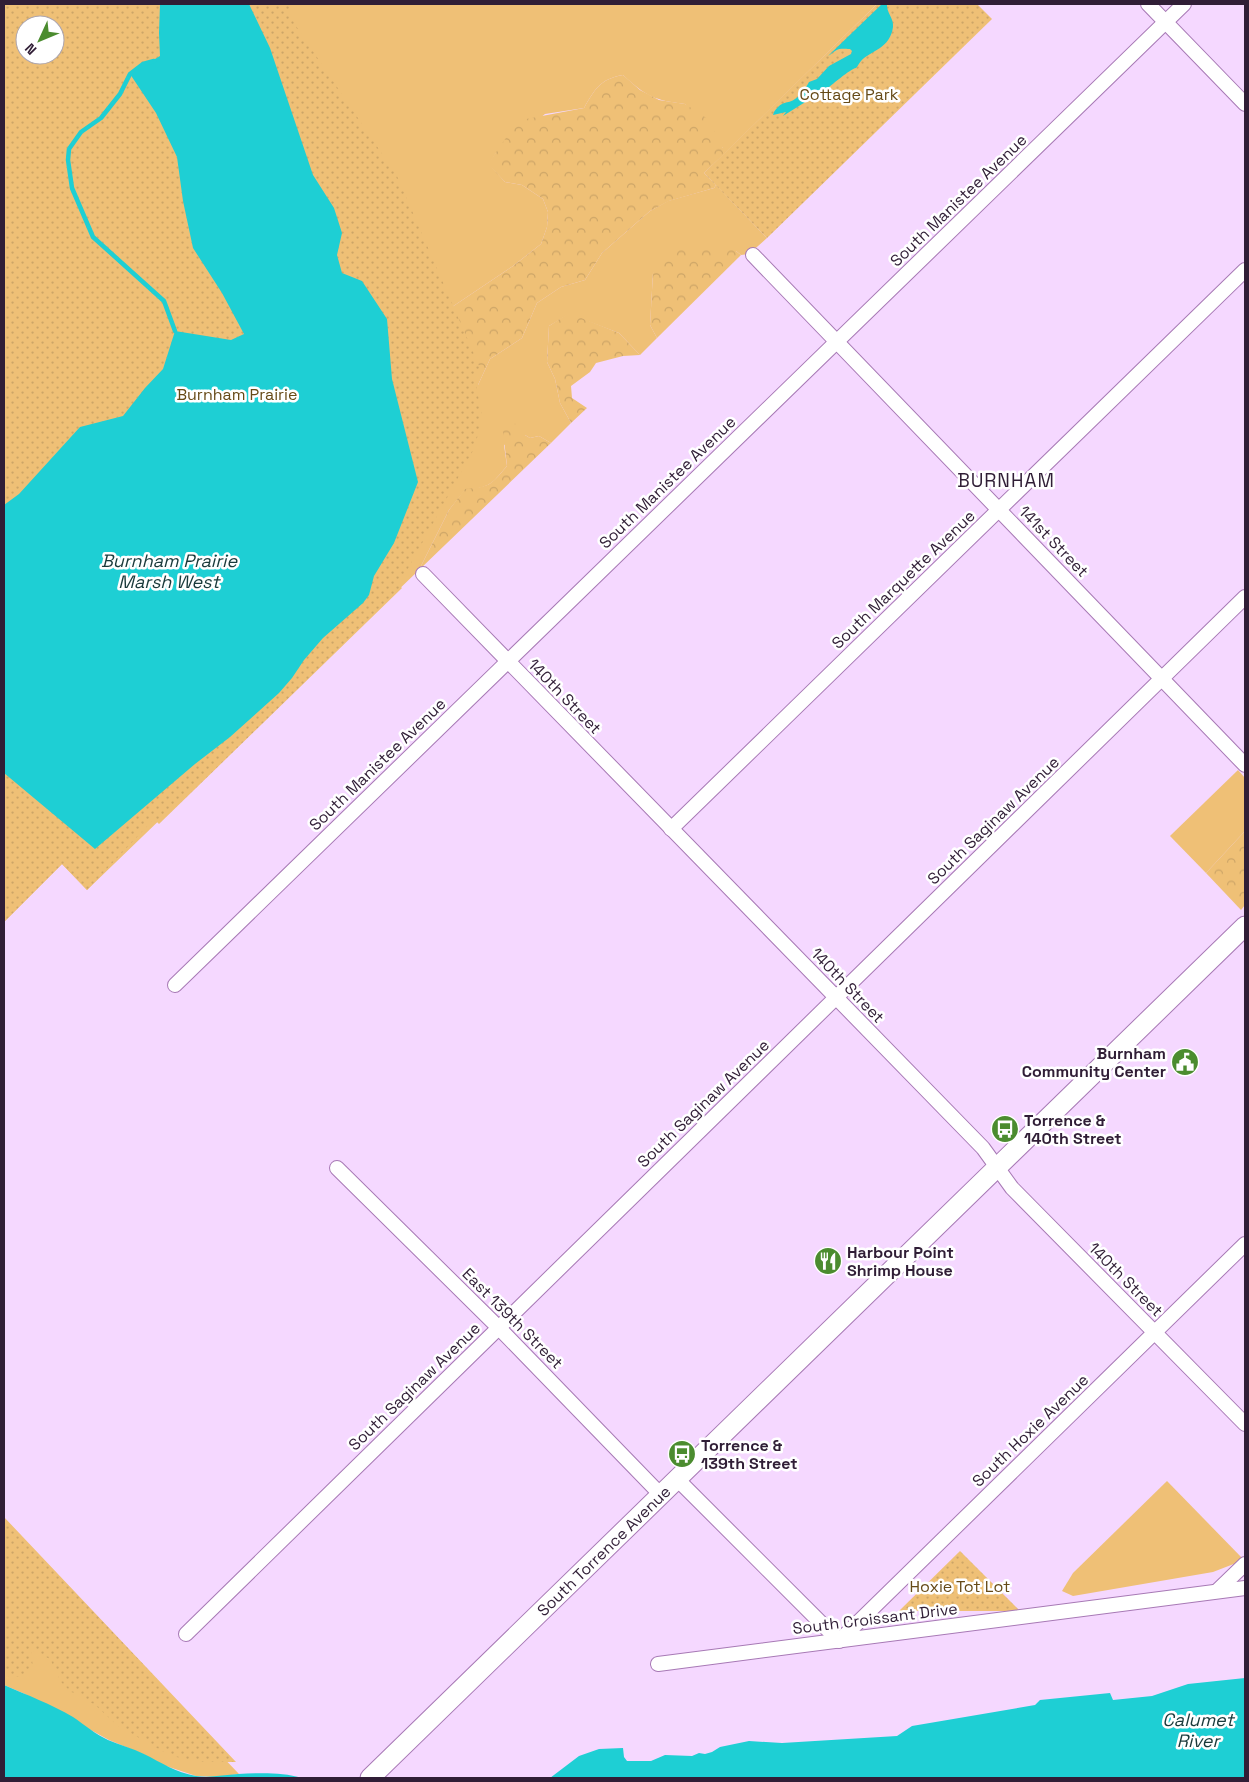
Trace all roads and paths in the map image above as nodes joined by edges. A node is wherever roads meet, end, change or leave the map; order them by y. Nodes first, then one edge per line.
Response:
1 (1148, 4) edge
2 (1184, 4) edge
3 (1166, 22) junction
4 (1245, 104) edge
5 (753, 255) dead end
6 (1245, 270) edge
7 (837, 342) junction
8 (1000, 509) junction
9 (422, 574) dead end
10 (1245, 597) edge
11 (507, 661) junction
12 (1163, 678) junction
13 (1245, 765) edge
14 (671, 829) junction
15 (1245, 926) edge
16 (175, 985) dead end
17 (836, 998) junction
18 (338, 1168) dead end
19 (997, 1168) junction
20 (1245, 1244) edge
21 (498, 1328) junction
22 (1154, 1332) junction
23 (1245, 1424) edge
24 (678, 1480) junction
25 (662, 1496) junction
26 (1245, 1564) edge
27 (1245, 1588) edge
28 (1217, 1592) junction
29 (186, 1634) dead end
30 (840, 1641) junction
31 (658, 1664) dead end
32 (370, 1778) edge

1 - 3 street
2 - 3 street, South Manistee Avenue
3 - 4 street
3 - 7 street, South Manistee Avenue
5 - 7 street, 141st Street
6 - 8 street, South Marquette Avenue
7 - 8 street, 141st Street
7 - 11 street, South Manistee Avenue
8 - 12 street, 141st Street
8 - 14 street, South Marquette Avenue
9 - 11 street, 140th Street
10 - 12 street, South Saginaw Avenue
11 - 14 street, 140th Street
11 - 16 street, South Manistee Avenue
12 - 13 street, 141st Street
12 - 17 street, South Saginaw Avenue
14 - 17 street, 140th Street
15 - 19 main road, South Torrence Avenue
17 - 19 street, 140th Street
17 - 21 street, South Saginaw Avenue
18 - 21 street, East 139th Street
19 - 22 street, 140th Street
19 - 24 main road, South Torrence Avenue
20 - 22 street, South Hoxie Avenue
21 - 25 street, East 139th Street
21 - 29 street, South Saginaw Avenue
22 - 23 street, 140th Street
22 - 30 street, South Hoxie Avenue
24 - 25 main road, South Torrence Avenue
24 - 30 street
25 - 32 main road, South Torrence Avenue
26 - 28 street
27 - 28 street, South Croissant Drive
28 - 30 street, South Croissant Drive
30 - 31 street, South Croissant Drive

